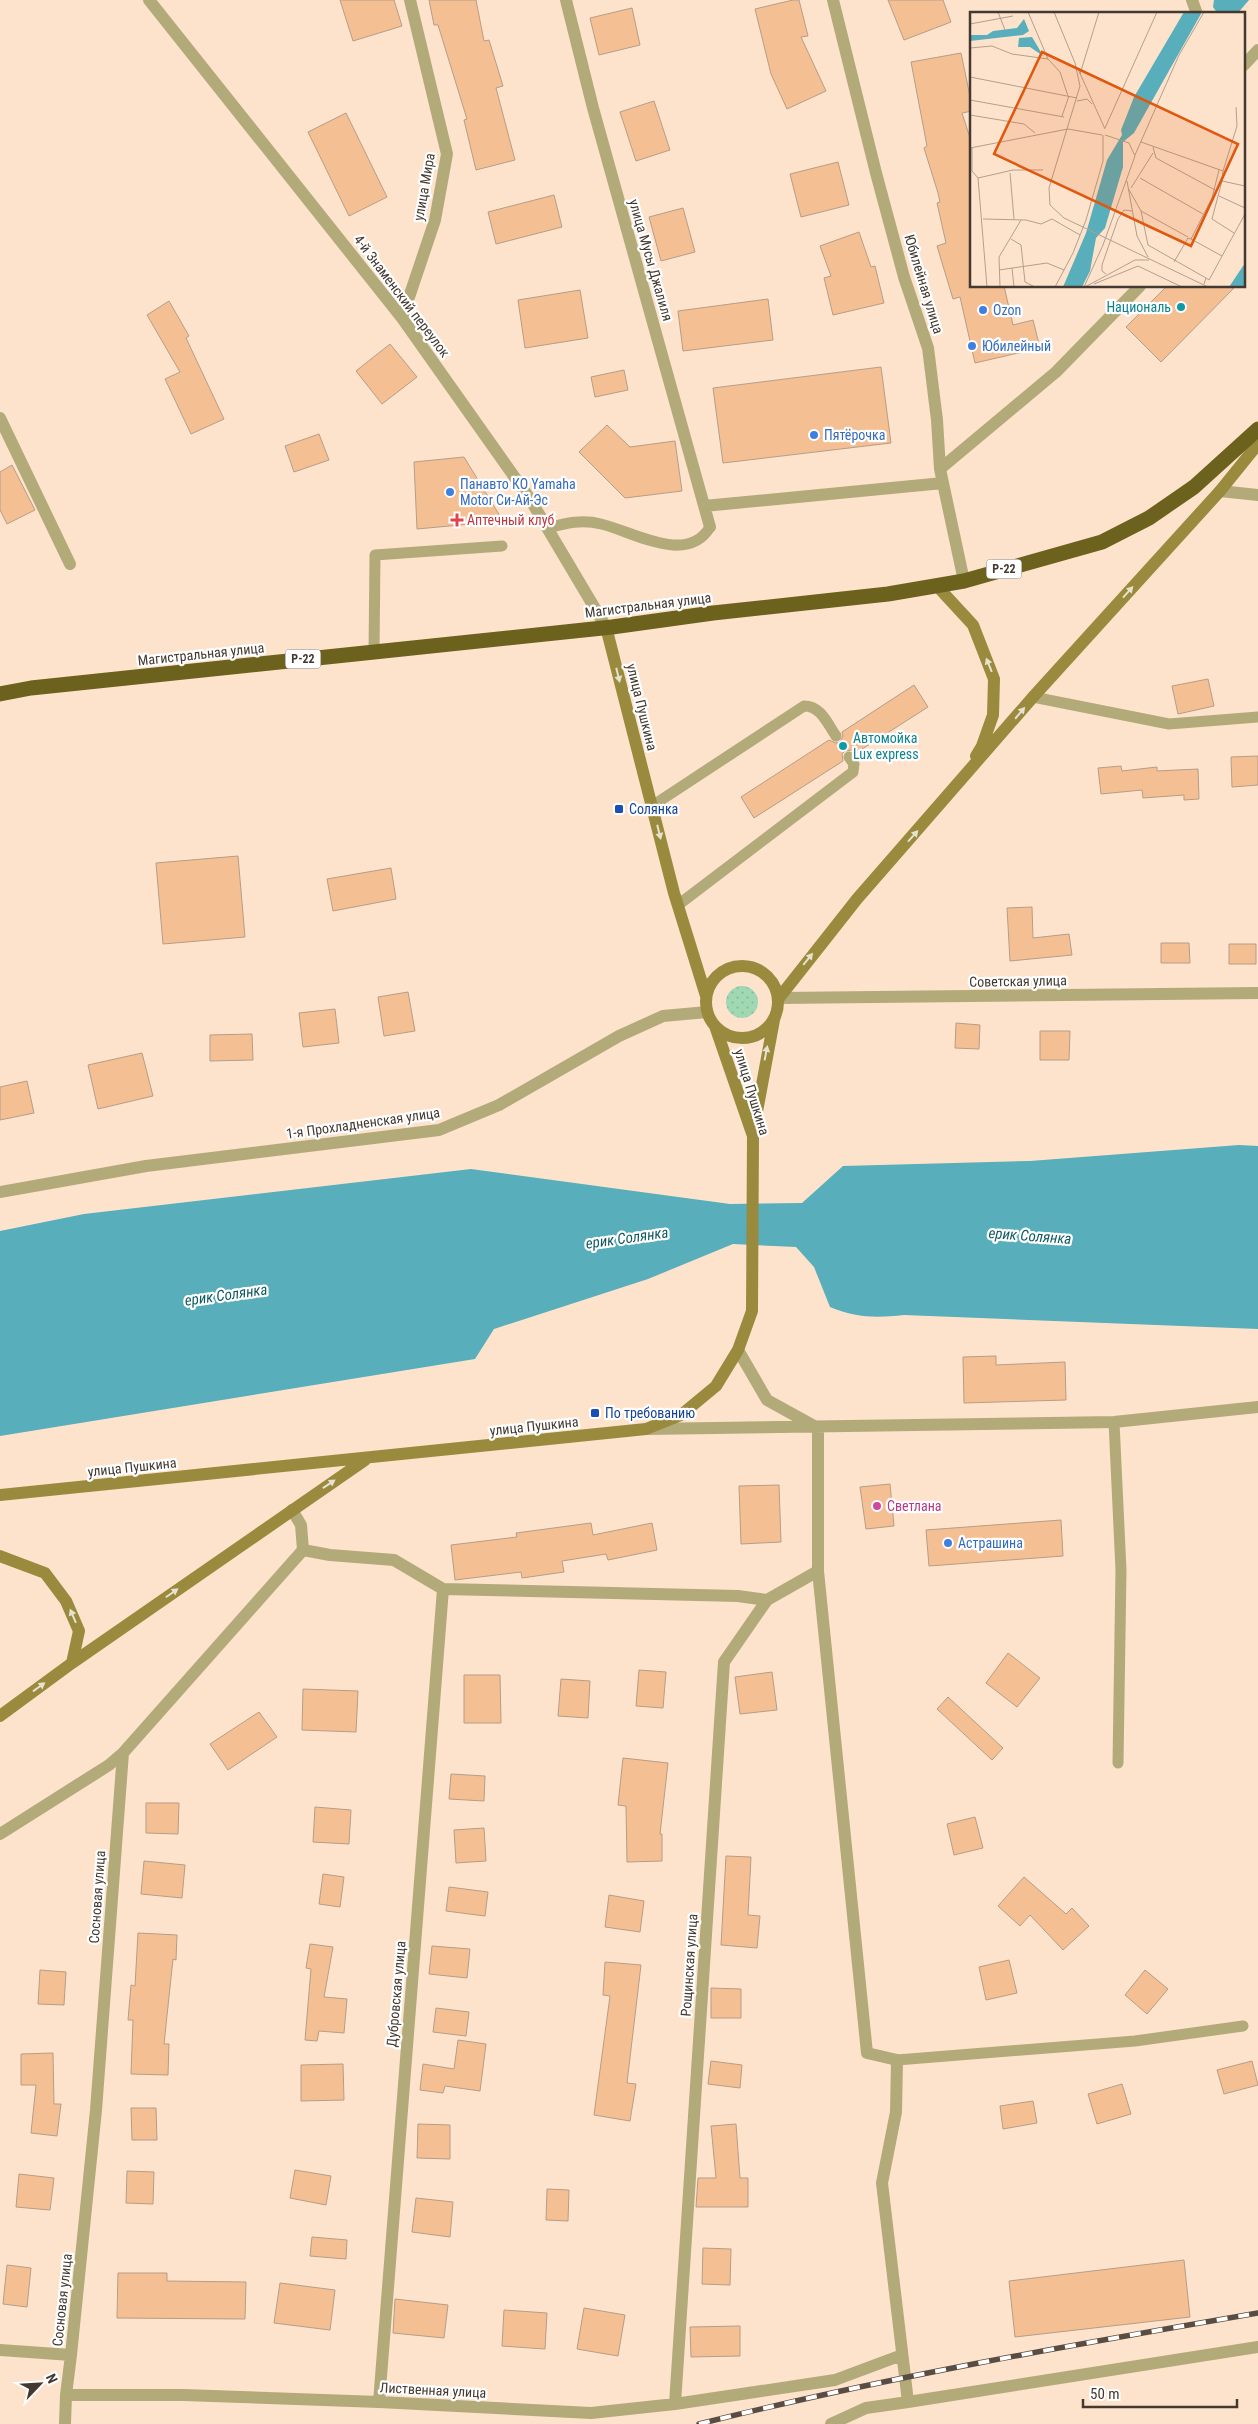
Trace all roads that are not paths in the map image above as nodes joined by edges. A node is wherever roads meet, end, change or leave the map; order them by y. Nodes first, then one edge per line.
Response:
1 (150, 0) edge
2 (410, 0) edge
3 (566, 0) edge
4 (833, 0) edge
5 (1192, 0) edge
6 (1196, 12) edge
7 (1258, 50) edge
8 (1246, 64) edge
9 (1138, 288) edge
10 (402, 318) junction
11 (0, 418) edge
12 (1258, 429) edge
13 (1258, 444) edge
14 (940, 469) junction
15 (943, 482) junction
16 (1220, 491) junction
17 (1258, 495) edge
18 (704, 506) junction
19 (710, 527) joint
20 (548, 528) junction
21 (502, 546) dead end
22 (70, 564) dead end
23 (964, 581) junction
24 (937, 586) junction
25 (606, 627) junction
26 (374, 652) junction
27 (0, 694) edge
28 (1033, 697) junction
29 (1258, 717) edge
30 (836, 736) dead end
31 (849, 757) dead end
32 (954, 790) junction
33 (652, 806) junction
34 (678, 905) junction
35 (1258, 993) edge
36 (706, 996) junction
37 (779, 998) junction
38 (707, 1012) junction
39 (774, 1020) junction
40 (716, 1026) junction
41 (753, 1136) junction
42 (0, 1192) edge
43 (738, 1350) junction
44 (1258, 1408) edge
45 (1114, 1422) junction
46 (818, 1428) junction
47 (646, 1429) junction
48 (366, 1459) junction
49 (0, 1495) edge
50 (292, 1510) junction
51 (303, 1550) junction
52 (0, 1556) edge
53 (818, 1571) junction
54 (444, 1589) junction
55 (767, 1600) junction
56 (72, 1663) junction
57 (0, 1716) edge
58 (123, 1753) junction
59 (1118, 1763) dead end
60 (0, 1834) edge
61 (1243, 2026) dead end
62 (897, 2060) junction
63 (1258, 2348) edge
64 (0, 2350) edge
65 (902, 2354) junction
66 (71, 2355) junction
67 (66, 2395) junction
68 (379, 2402) junction
69 (908, 2402) junction
70 (675, 2404) junction
71 (65, 2424) edge
72 (831, 2424) edge

1 - 10 street, 4-й Знаменский переулок
2 - 10 street, улица Мира
3 - 18 street, улица Мусы Джалиля
4 - 14 street, Юбилейная улица
5 - 6 street
7 - 8 street
9 - 14 street
10 - 20 street, 4-й Знаменский переулок
11 - 22 street
12 - 23 highway, Магистральная улица / Р-22
13 - 16 main road
14 - 15 street, Юбилейная улица
15 - 18 street
15 - 23 street, Юбилейная улица
16 - 17 street
28 -> 16 main road
18 - 19 street, улица Мусы Джалиля
19 - 20 lane
20 - 25 street, 4-й Знаменский переулок
21 - 26 lane
23 - 24 highway, Магистральная улица / Р-22
24 - 25 highway, Магистральная улица / Р-22
32 -> 24 main road
25 - 26 highway, Магистральная улица / Р-22
25 -> 33 main road, улица Пушкина
26 - 27 highway, Магистральная улица / Р-22
28 - 29 lane
32 -> 28 main road
30 - 33 lane
31 - 34 lane
37 -> 32 main road
33 -> 34 main road, улица Пушкина
34 - 36 main road, улица Пушкина
35 - 37 street, Советская улица
36 - 37 main road
36 - 38 main road
37 - 39 main road
38 - 40 main road
38 - 42 street, 1-я Прохладненская улица
39 - 40 main road
41 -> 39 main road
40 - 41 main road, улица Пушкина
41 - 43 main road, улица Пушкина
43 - 46 street
43 - 47 main road, улица Пушкина
44 - 45 street
45 - 46 street
45 - 59 lane
46 - 47 street
46 - 53 street
47 - 48 main road, улица Пушкина
48 - 49 main road, улица Пушкина
50 -> 48 main road
50 - 51 street
56 -> 50 main road
51 - 54 street
51 - 58 street
56 -> 52 main road
53 - 55 street, Рощинская улица
53 - 62 street
54 - 55 street
54 - 68 street, Дубровская улица
55 - 70 street, Рощинская улица
57 -> 56 main road
58 - 60 street
58 - 66 street, Сосновая улица
61 - 62 lane
62 - 65 street
63 - 69 street
64 - 66 street
65 - 69 street
65 - 70 street, Лиственная улица
66 - 67 street
67 - 68 street, Лиственная улица
67 - 71 street
68 - 70 street, Лиственная улица
69 - 72 street

